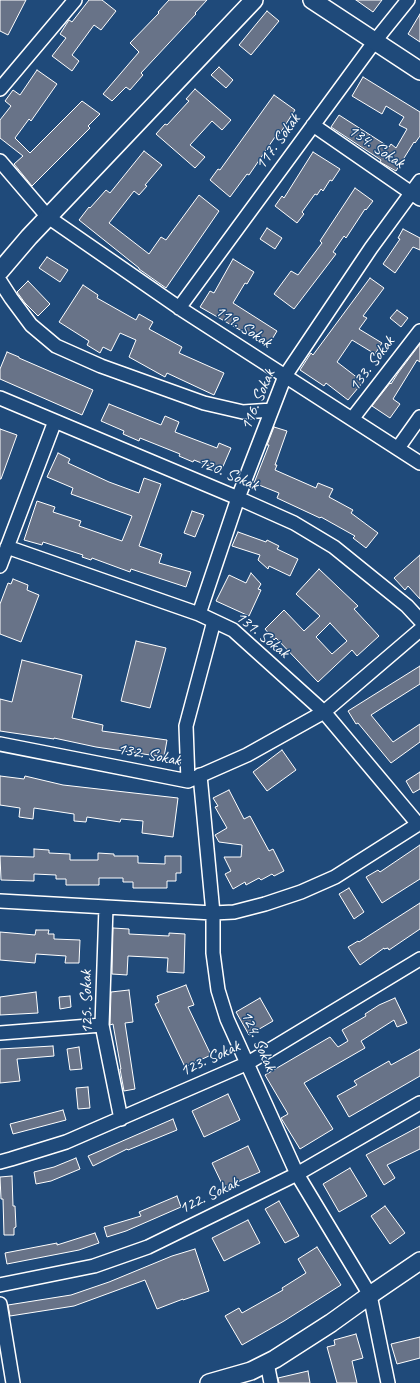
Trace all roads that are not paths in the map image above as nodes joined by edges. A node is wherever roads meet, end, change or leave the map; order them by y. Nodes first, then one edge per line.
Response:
1 (75, 0) edge
2 (254, 0) edge
3 (312, 0) edge
4 (408, 0) edge
5 (375, 41) junction
6 (420, 70) edge
7 (0, 89) edge
8 (312, 125) junction
9 (0, 161) edge
10 (420, 181) edge
11 (416, 196) edge
12 (48, 217) junction
13 (0, 271) edge
14 (0, 281) edge
15 (179, 308) junction
16 (420, 331) edge
17 (285, 376) junction
18 (0, 398) edge
19 (272, 410) junction
20 (420, 417) edge
21 (352, 419) junction
22 (55, 421) junction
23 (398, 448) junction
24 (420, 463) edge
25 (238, 498) junction
26 (7, 547) junction
27 (0, 566) edge
28 (199, 614) junction
29 (420, 620) edge
30 (214, 621) junction
31 (420, 630) edge
32 (324, 712) junction
33 (0, 744) edge
34 (200, 775) junction
35 (188, 781) junction
36 (419, 823) edge
37 (0, 900) edge
38 (106, 907) junction
39 (213, 913) junction
40 (420, 959) edge
41 (102, 1025) junction
42 (0, 1033) edge
43 (248, 1062) junction
44 (420, 1102) edge
45 (121, 1119) junction
46 (0, 1162) edge
47 (297, 1174) junction
48 (420, 1261) edge
49 (0, 1285) edge
50 (370, 1295) junction
51 (0, 1304) edge
52 (267, 1363) junction
53 (13, 1383) edge
54 (209, 1383) edge
55 (271, 1383) edge
56 (388, 1383) edge

1 - 7 street
2 - 12 main road
3 - 5 main road
4 - 5 street, 117. Sokak
5 - 6 main road
5 - 8 street, 117. Sokak
8 - 11 street, 134. Sokak
8 - 15 street, 117. Sokak
9 - 12 street, 119. Sokak
10 - 11 street, 116. Sokak
11 - 17 street, 116. Sokak
12 - 13 main road
12 - 15 street, 119. Sokak
14 - 19 street
15 - 17 street, 119. Sokak
16 - 21 street, 133. Sokak
17 - 19 street, 116. Sokak
17 - 21 street, 119. Sokak
18 - 22 street, 120. Sokak
19 - 25 street, 116. Sokak
20 - 23 street
21 - 23 street, 119. Sokak
22 - 25 street, 120. Sokak
22 - 26 street
23 - 24 street, 119. Sokak
25 - 28 street, 116. Sokak
25 - 29 street, 120. Sokak
26 - 27 street
26 - 28 street, 131. Sokak
28 - 30 street, 131. Sokak
30 - 32 street, 131. Sokak
30 - 35 street
31 - 32 street, 132. Sokak
32 - 34 street, 132. Sokak
32 - 36 street, 131. Sokak
33 - 35 street, 132. Sokak
34 - 35 street, 132. Sokak
34 - 39 street, 124. Sokak
36 - 39 street
37 - 38 street
38 - 39 street
38 - 41 street, 125. Sokak
39 - 43 street, 124. Sokak
40 - 43 street, 123. Sokak
41 - 42 street
41 - 45 street, 125. Sokak
43 - 45 street, 123. Sokak
43 - 47 street, 124. Sokak
44 - 47 street, 122. Sokak
45 - 46 street, 123. Sokak
47 - 49 street, 122. Sokak
47 - 50 street, 124. Sokak
48 - 50 main road
50 - 52 main road
50 - 56 street, 124. Sokak
51 - 53 street
52 - 54 main road
52 - 55 street

